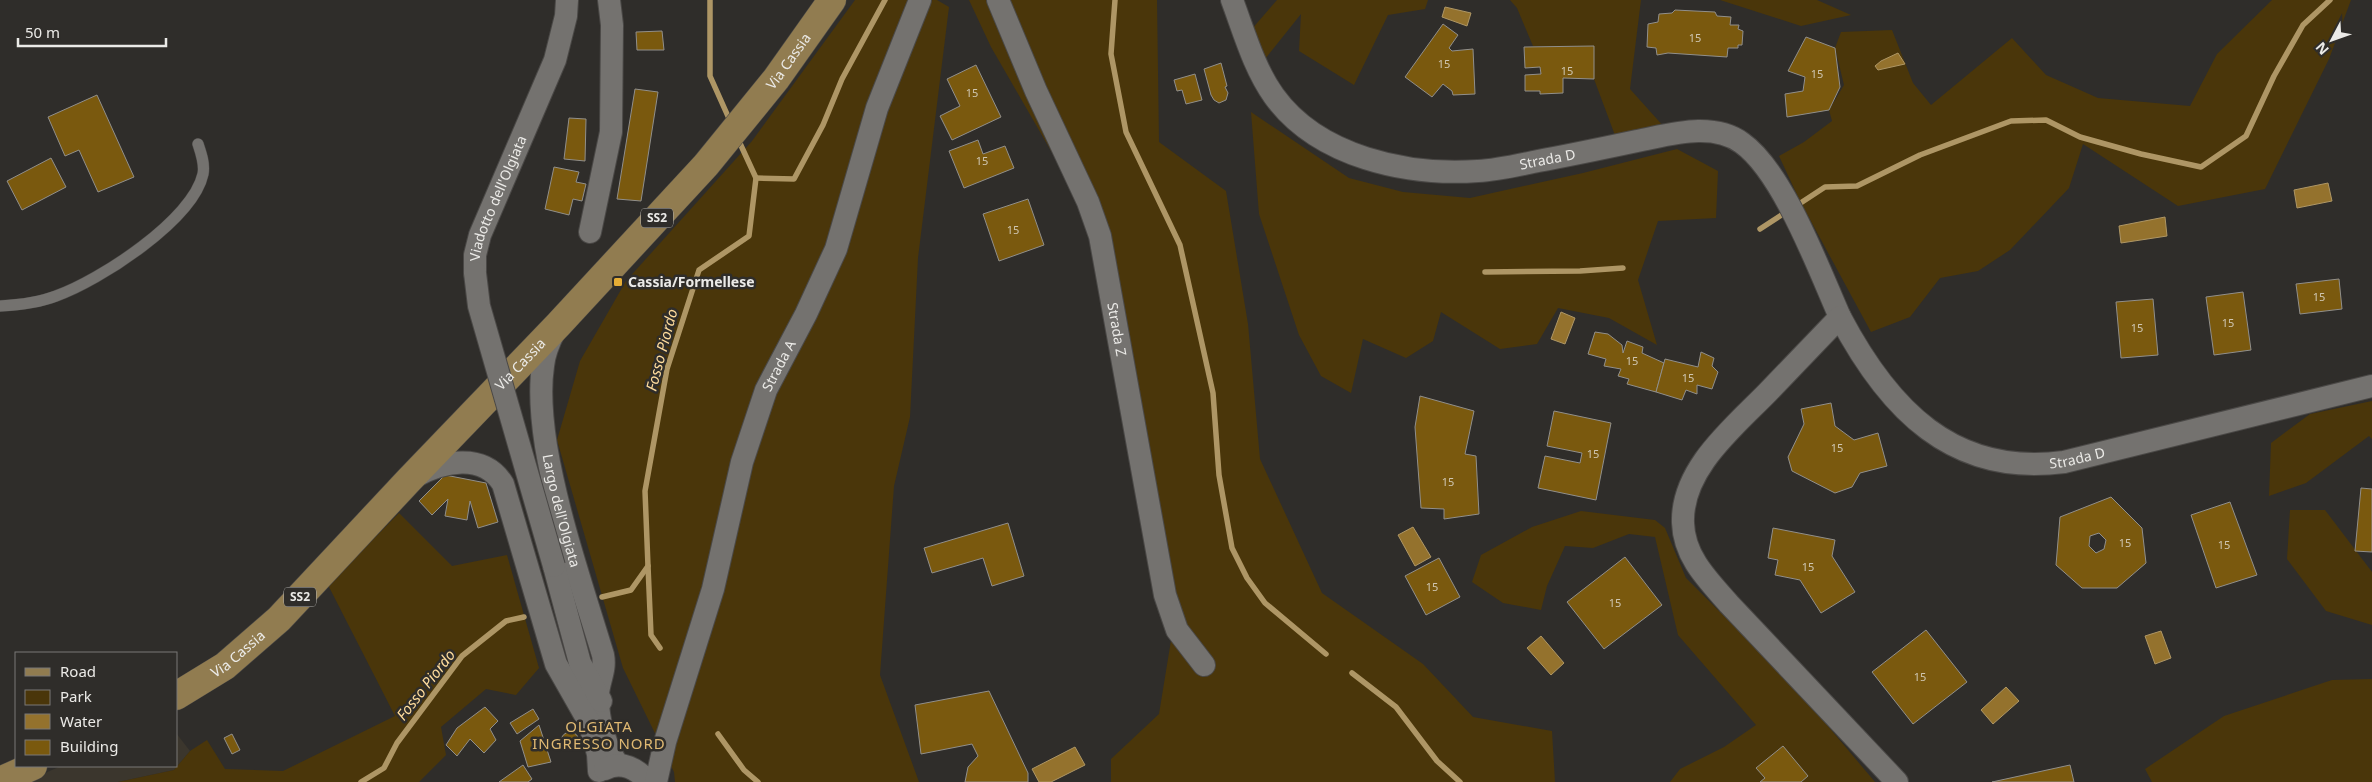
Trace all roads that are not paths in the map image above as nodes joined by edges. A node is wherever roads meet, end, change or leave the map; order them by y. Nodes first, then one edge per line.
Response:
1 (567, 0) edge
2 (610, 0) edge
3 (832, 0) edge
4 (920, 0) edge
5 (998, 0) edge
6 (1232, 0) edge
7 (198, 144) dead end
8 (590, 232) dead end
9 (0, 306) edge
10 (1840, 317) junction
11 (558, 325) junction
12 (2372, 386) edge
13 (409, 480) junction
14 (580, 663) junction
15 (1204, 665) dead end
16 (598, 694) junction
17 (178, 695) edge
18 (577, 699) junction
19 (666, 742) junction
20 (31, 767) edge
21 (617, 774) edge
22 (0, 781) edge
23 (656, 782) edge
24 (1897, 782) edge

1 - 14 street, Viadotto dell'Olgiata, bridge
2 - 8 street
3 - 11 main road, Via Cassia / SS2
4 - 19 street, Strada A
5 - 15 street, Strada Z
6 - 10 street, Strada D
7 - 9 lane
10 - 12 street, Strada D
10 - 24 street
11 - 13 main road, Via Cassia / SS2
11 - 16 street, Largo dell'Olgiata
13 - 17 main road, Via Cassia / SS2
13 - 18 street
14 - 16 street, Largo dell'Olgiata
14 - 18 street
16 - 21 street, Largo dell'Olgiata
18 - 21 street
19 - 21 street
19 - 23 street, Strada A
20 - 22 main road

